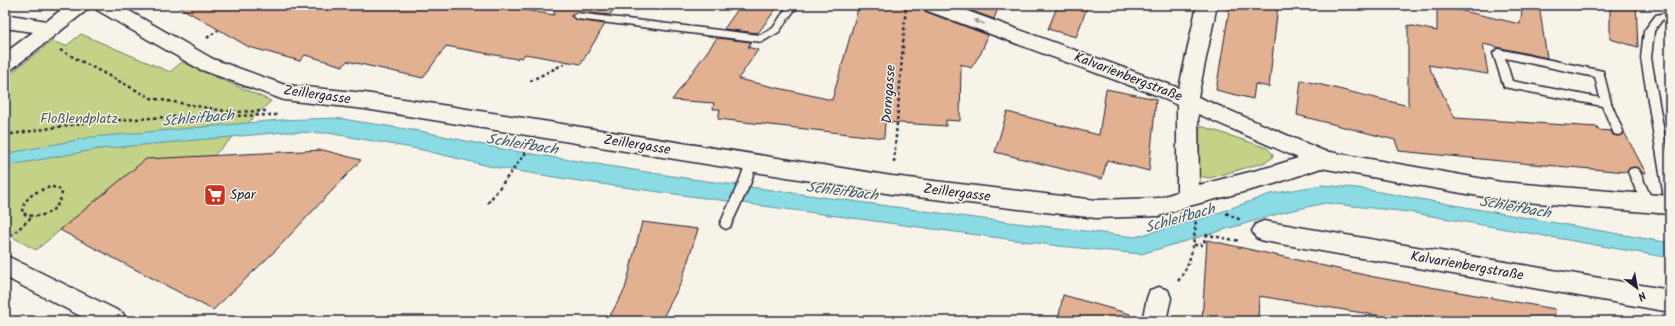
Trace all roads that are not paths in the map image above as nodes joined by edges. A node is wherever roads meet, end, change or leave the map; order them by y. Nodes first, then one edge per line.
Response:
1 (80, 5) edge
2 (104, 5) edge
3 (793, 5) edge
4 (932, 5) edge
5 (1207, 5) edge
6 (1670, 15) edge
7 (578, 16) dead end
8 (5, 21) edge
9 (50, 28) junction
10 (5, 64) edge
11 (1187, 99) junction
12 (1606, 102) junction
13 (1618, 131) dead end
14 (1321, 159) junction
15 (748, 172) junction
16 (1634, 172) dead end
17 (1188, 197) junction
18 (1670, 198) edge
19 (1646, 202) junction
20 (1670, 204) edge
21 (726, 224) dead end
22 (1255, 227) road end
23 (5, 265) edge
24 (1670, 301) edge
25 (114, 321) edge

1 - 9 street
2 - 15 street, Zeillergasse
3 - 7 lane
11 -> 4 street, Kalvarienbergstraße
5 - 11 street
6 - 18 lane
8 - 9 street
9 - 10 street
11 - 14 street, Kalvarienbergstraße
11 - 17 street
12 - 12 lane
12 - 13 lane
14 - 17 street, Kalvarienbergstraße
14 - 19 street, Kalvarienbergstraße
15 - 17 street, Zeillergasse
15 - 21 lane
16 - 19 lane
19 - 20 street, Kalvarienbergstraße
22 - 24 street, Kalvarienbergstraße
23 - 25 street

